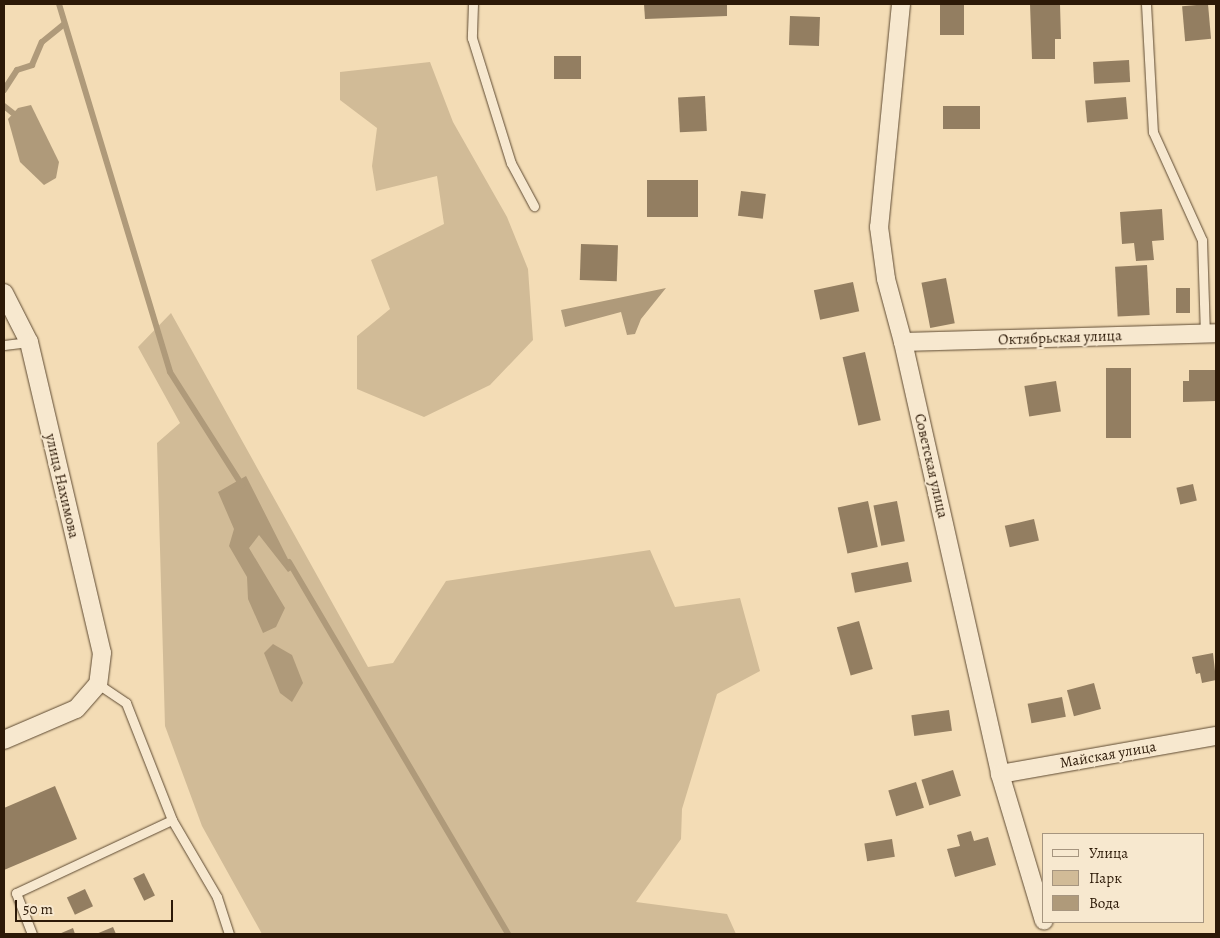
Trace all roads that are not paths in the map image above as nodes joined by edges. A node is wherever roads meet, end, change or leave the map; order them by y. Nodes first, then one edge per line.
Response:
1 (472, 4) edge
2 (901, 4) edge
3 (1146, 4) edge
4 (534, 206) dead end
5 (4, 293) edge
6 (1211, 334) edge
7 (29, 342) junction
8 (903, 342) junction
9 (4, 345) edge
10 (98, 684) junction
11 (1216, 736) edge
12 (4, 740) edge
13 (1000, 774) junction
14 (172, 820) junction
15 (1042, 915) edge
16 (32, 934) edge
17 (229, 934) edge

1 - 4 lane
2 - 8 street, Советская улица
3 - 6 lane
5 - 7 street, улица Нахимова
6 - 8 street, Октябрьская улица
7 - 9 lane
7 - 10 street, улица Нахимова
8 - 13 street, Советская улица
10 - 12 street
10 - 14 lane
11 - 13 street, Майская улица
13 - 15 street, Советская улица
14 - 16 lane
14 - 17 lane

